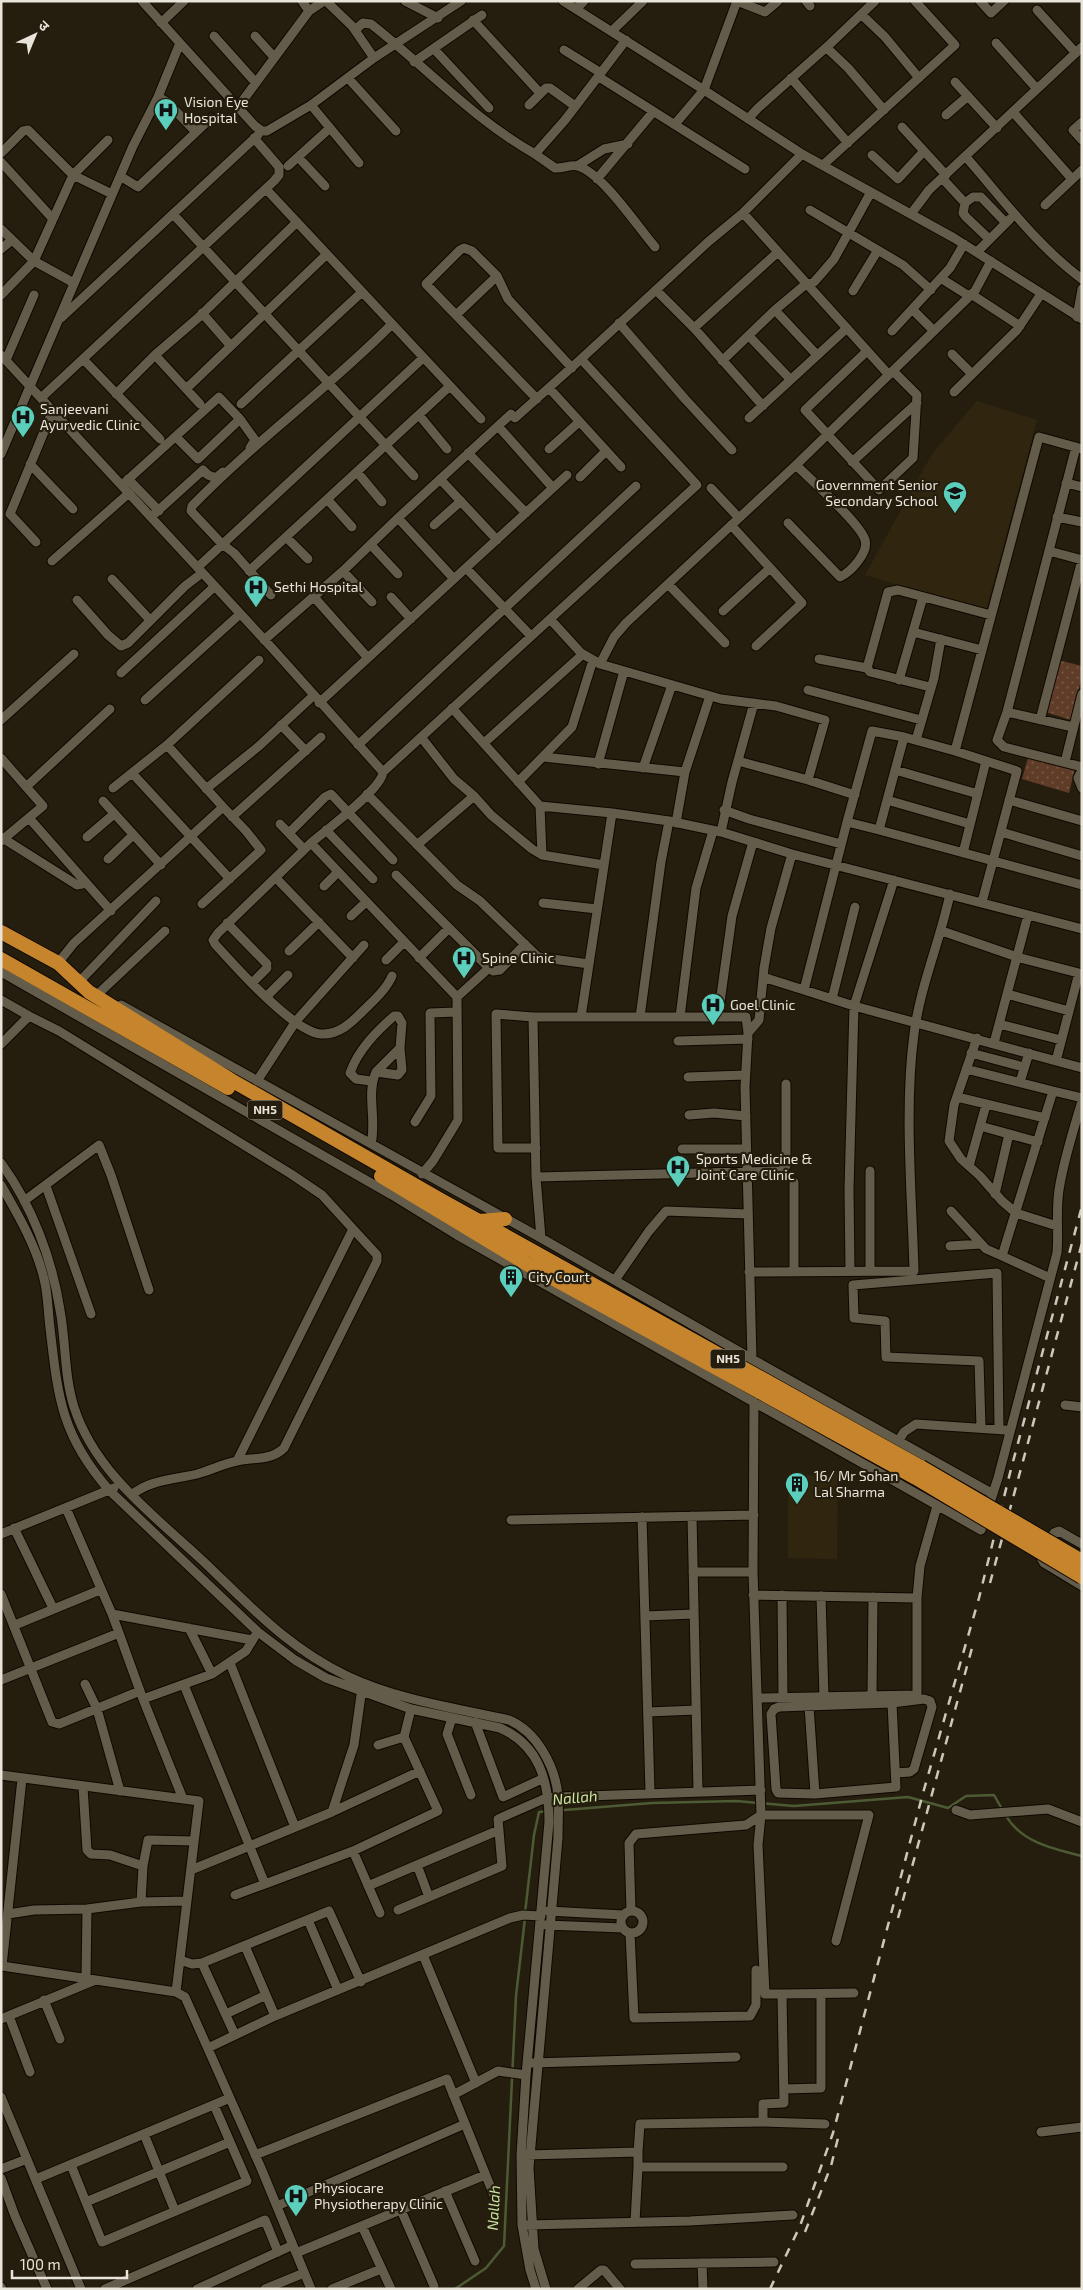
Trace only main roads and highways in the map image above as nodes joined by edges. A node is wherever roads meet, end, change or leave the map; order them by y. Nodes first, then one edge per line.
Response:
1 (1, 932) edge
2 (1, 959) edge
3 (392, 1195) road end
4 (415, 1198) junction
5 (505, 1219) road end
6 (479, 1221) junction
7 (531, 1258) junction
8 (1082, 1561) edge
9 (1082, 1577) edge

1 - 6 highway, NH5
2 - 4 highway, NH5
3 - 4 highway
4 - 7 highway, NH5
5 - 6 highway
6 - 7 highway, NH5
7 - 8 highway, NH5, bridge
7 - 9 highway, NH5, bridge

